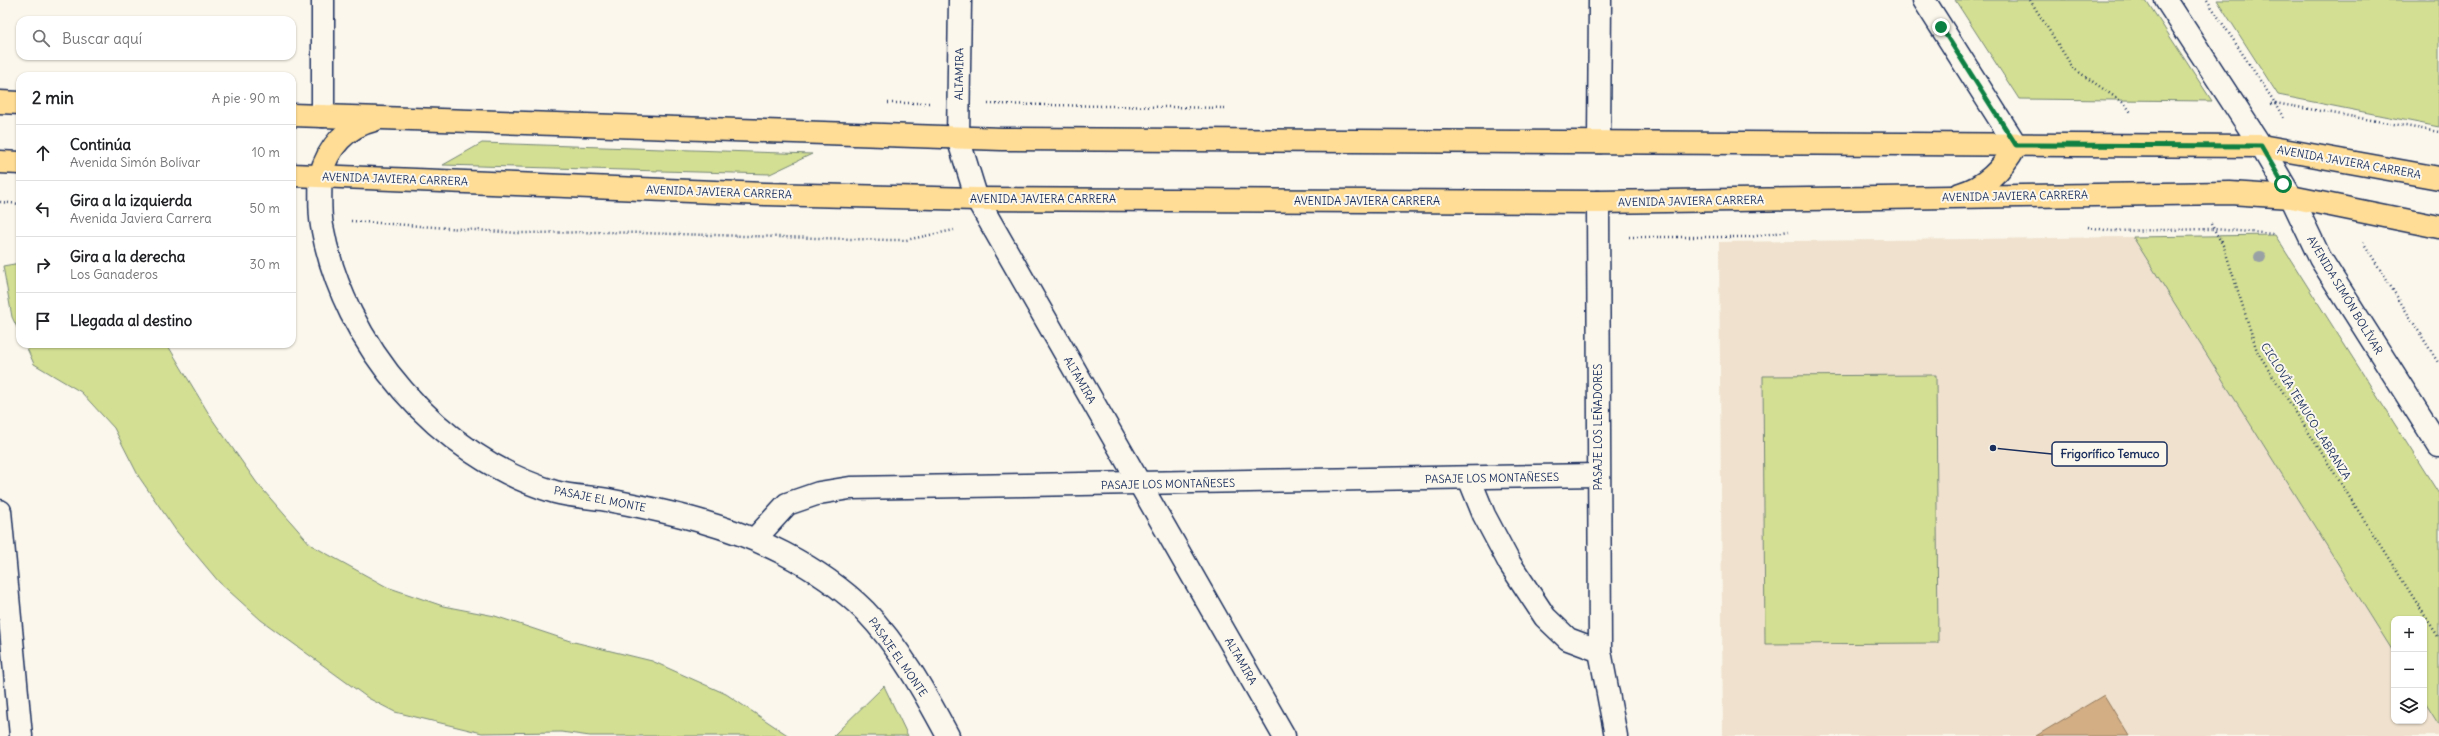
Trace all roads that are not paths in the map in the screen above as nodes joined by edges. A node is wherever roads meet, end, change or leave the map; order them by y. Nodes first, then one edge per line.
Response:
1 (323, 0) edge
2 (960, 0) edge
3 (1600, 0) edge
4 (1924, 0) edge
5 (2166, 0) edge
6 (0, 102) edge
7 (16, 102) edge
8 (296, 115) edge
9 (323, 116) junction
10 (381, 118) junction
11 (958, 138) junction
12 (1599, 142) junction
13 (2016, 145) junction
14 (2261, 146) junction
15 (0, 162) edge
16 (16, 163) edge
17 (296, 175) edge
18 (320, 176) junction
19 (2439, 178) edge
20 (1952, 197) junction
21 (2291, 197) junction
22 (977, 199) junction
23 (1598, 202) junction
24 (2439, 227) edge
25 (2439, 446) edge
26 (1598, 475) junction
27 (1469, 478) junction
28 (1140, 484) junction
29 (0, 511) edge
30 (755, 539) junction
31 (1600, 651) junction
32 (21, 736) edge
33 (948, 736) edge
34 (1284, 736) edge
35 (1616, 736) edge

1 - 9 street
2 - 11 street, ALTAMIRA
3 - 12 street
4 - 13 street
5 - 14 street, AVENIDA SIMÓN BOLÍVAR
6 - 7 main road
8 - 9 main road, AVENIDA JAVIERA CARRERA
9 - 10 main road, AVENIDA JAVIERA CARRERA
10 - 11 main road, AVENIDA JAVIERA CARRERA
10 - 18 main road
11 - 12 main road, AVENIDA JAVIERA CARRERA
11 - 22 street, ALTAMIRA
12 - 13 main road, AVENIDA JAVIERA CARRERA
13 - 14 main road, AVENIDA JAVIERA CARRERA
13 - 20 main road
14 - 19 main road, AVENIDA JAVIERA CARRERA
14 - 21 street, AVENIDA SIMÓN BOLÍVAR
15 - 16 main road
17 - 18 main road, AVENIDA JAVIERA CARRERA
18 - 22 main road, AVENIDA JAVIERA CARRERA
18 - 30 street, PASAJE EL MONTE
20 - 21 main road, AVENIDA JAVIERA CARRERA
20 - 23 main road, AVENIDA JAVIERA CARRERA
21 - 24 main road, AVENIDA JAVIERA CARRERA
21 - 25 street, AVENIDA SIMÓN BOLÍVAR
22 - 23 main road, AVENIDA JAVIERA CARRERA
22 - 28 street, ALTAMIRA
23 - 26 street, PASAJE LOS LEÑADORES
26 - 27 street, PASAJE LOS MONTAÑESES
26 - 31 street, PASAJE LOS LEÑADORES
27 - 28 street, PASAJE LOS MONTAÑESES
27 - 31 street
28 - 30 street, PASAJE LOS MONTAÑESES
28 - 34 street, ALTAMIRA
29 - 32 street
30 - 33 street, PASAJE EL MONTE
31 - 35 street, PASAJE LOS LEÑADORES

